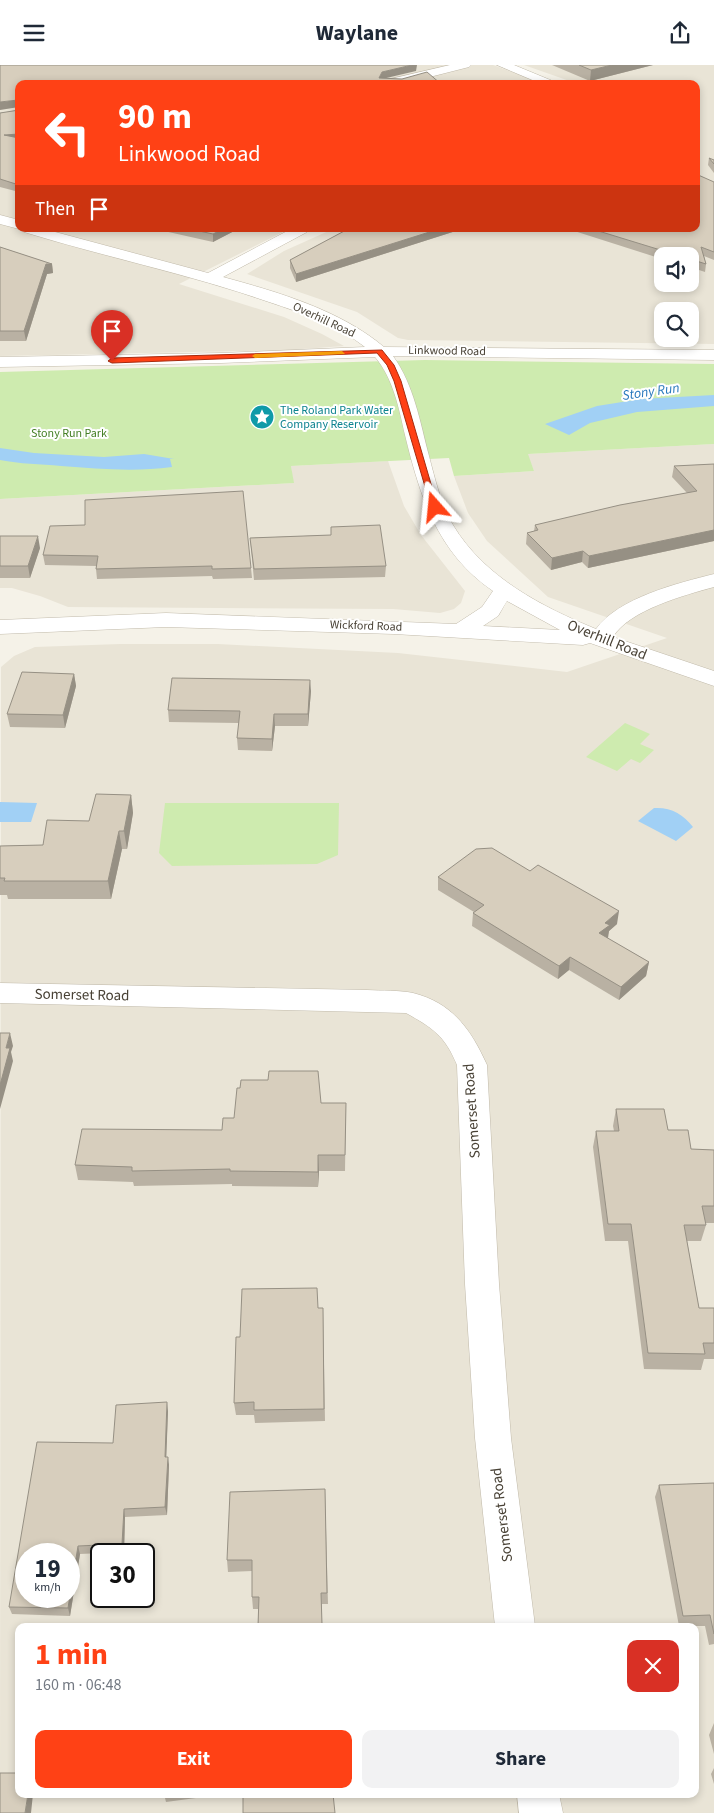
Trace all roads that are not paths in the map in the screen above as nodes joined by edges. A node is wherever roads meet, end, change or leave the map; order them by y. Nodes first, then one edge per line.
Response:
1 (464, 65) edge
2 (503, 65) edge
3 (402, 80) edge
4 (543, 80) edge
5 (0, 219) edge
6 (15, 224) edge
7 (41, 232) edge
8 (296, 232) edge
9 (210, 278) junction
10 (379, 351) junction
11 (713, 354) edge
12 (0, 362) edge
13 (714, 580) edge
14 (503, 591) junction
15 (0, 627) edge
16 (462, 630) junction
17 (600, 640) junction
18 (714, 679) edge
19 (0, 993) edge
20 (515, 1623) edge
21 (539, 1798) edge
22 (541, 1813) edge

1 - 3 street
2 - 4 street
5 - 6 street
7 - 9 street, Overhill Road
8 - 9 street
9 - 10 street, Overhill Road
10 - 11 street, Linkwood Road
10 - 12 street, Linkwood Road
10 - 14 street, Overhill Road
13 - 17 street
14 - 16 street
14 - 17 street, Overhill Road
15 - 16 street, Wickford Road
16 - 17 street, Wickford Road
17 - 18 street, Overhill Road
19 - 20 street, Somerset Road
21 - 22 street

